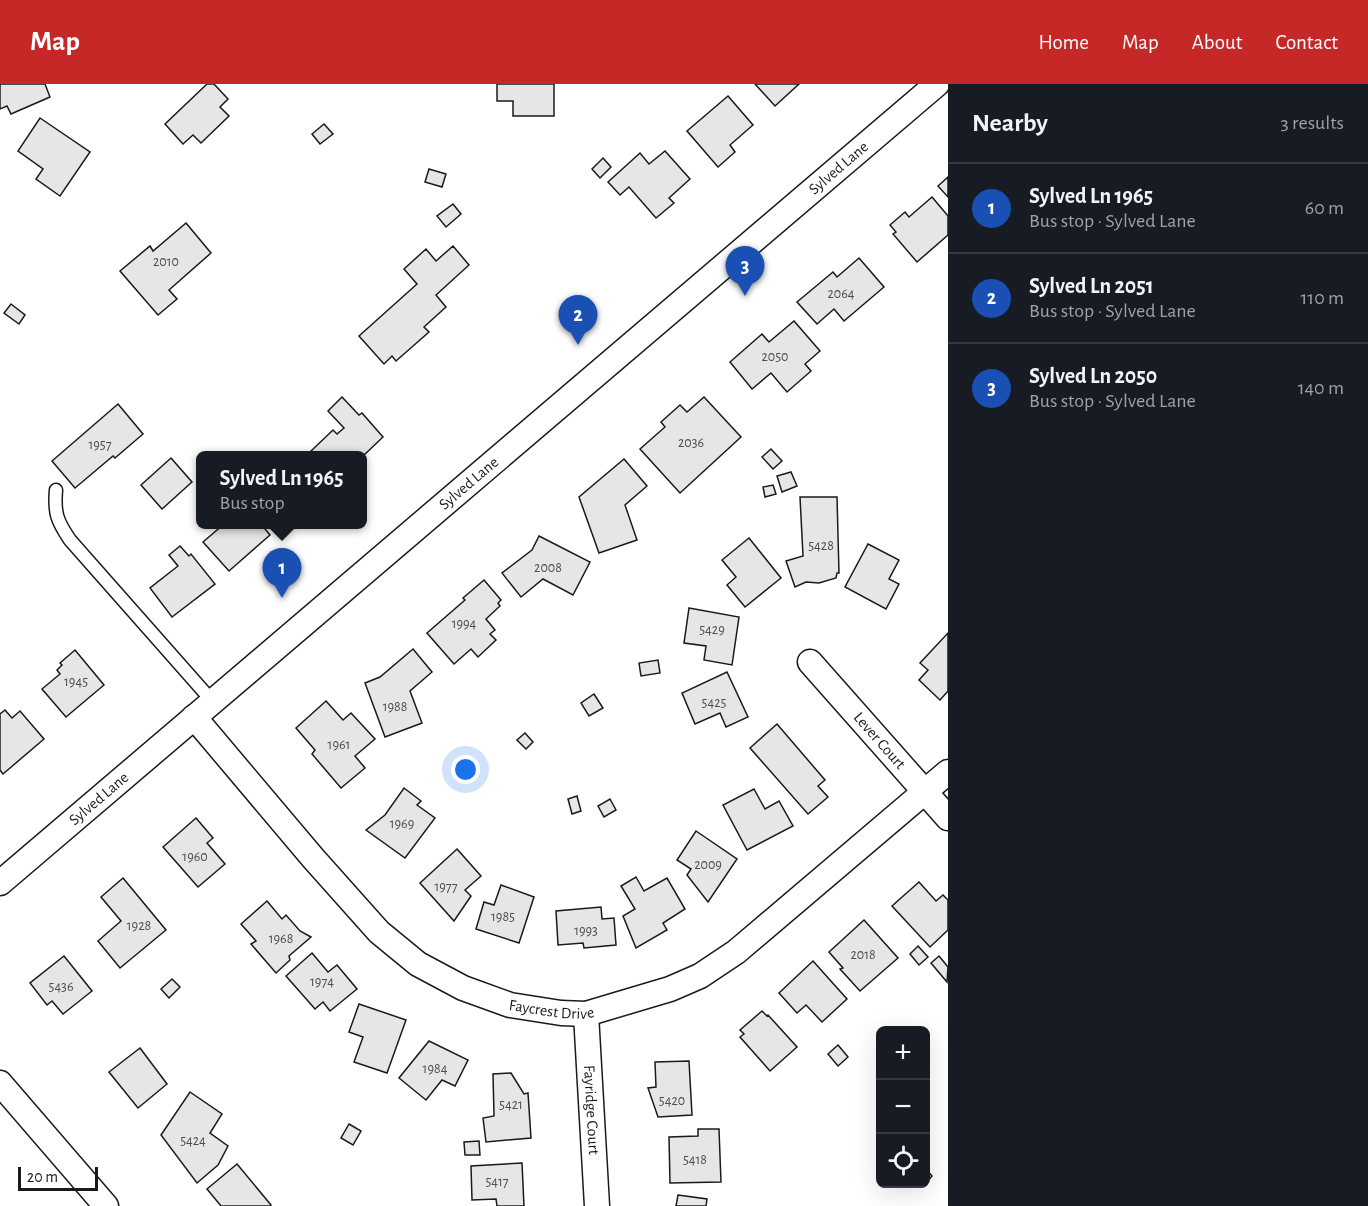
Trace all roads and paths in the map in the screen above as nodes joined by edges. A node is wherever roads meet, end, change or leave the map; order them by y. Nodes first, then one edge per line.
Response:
1 (937, 84) edge
2 (57, 490) dead end
3 (810, 662) dead end
4 (213, 702) junction
5 (194, 717) junction
6 (948, 772) edge
7 (925, 792) junction
8 (948, 818) edge
9 (0, 883) edge
10 (586, 1014) junction
11 (0, 1083) edge
12 (106, 1206) edge
13 (597, 1206) edge

1 - 4 street, Sylved Lane
2 - 4 lane
3 - 7 street, Lever Court
4 - 5 street, Sylved Lane
5 - 9 street, Sylved Lane
5 - 10 street, Faycrest Drive
6 - 7 street, Faycrest Drive
7 - 8 street, Lever Court
7 - 10 street, Faycrest Drive
10 - 13 street, Fayridge Court
11 - 12 street

